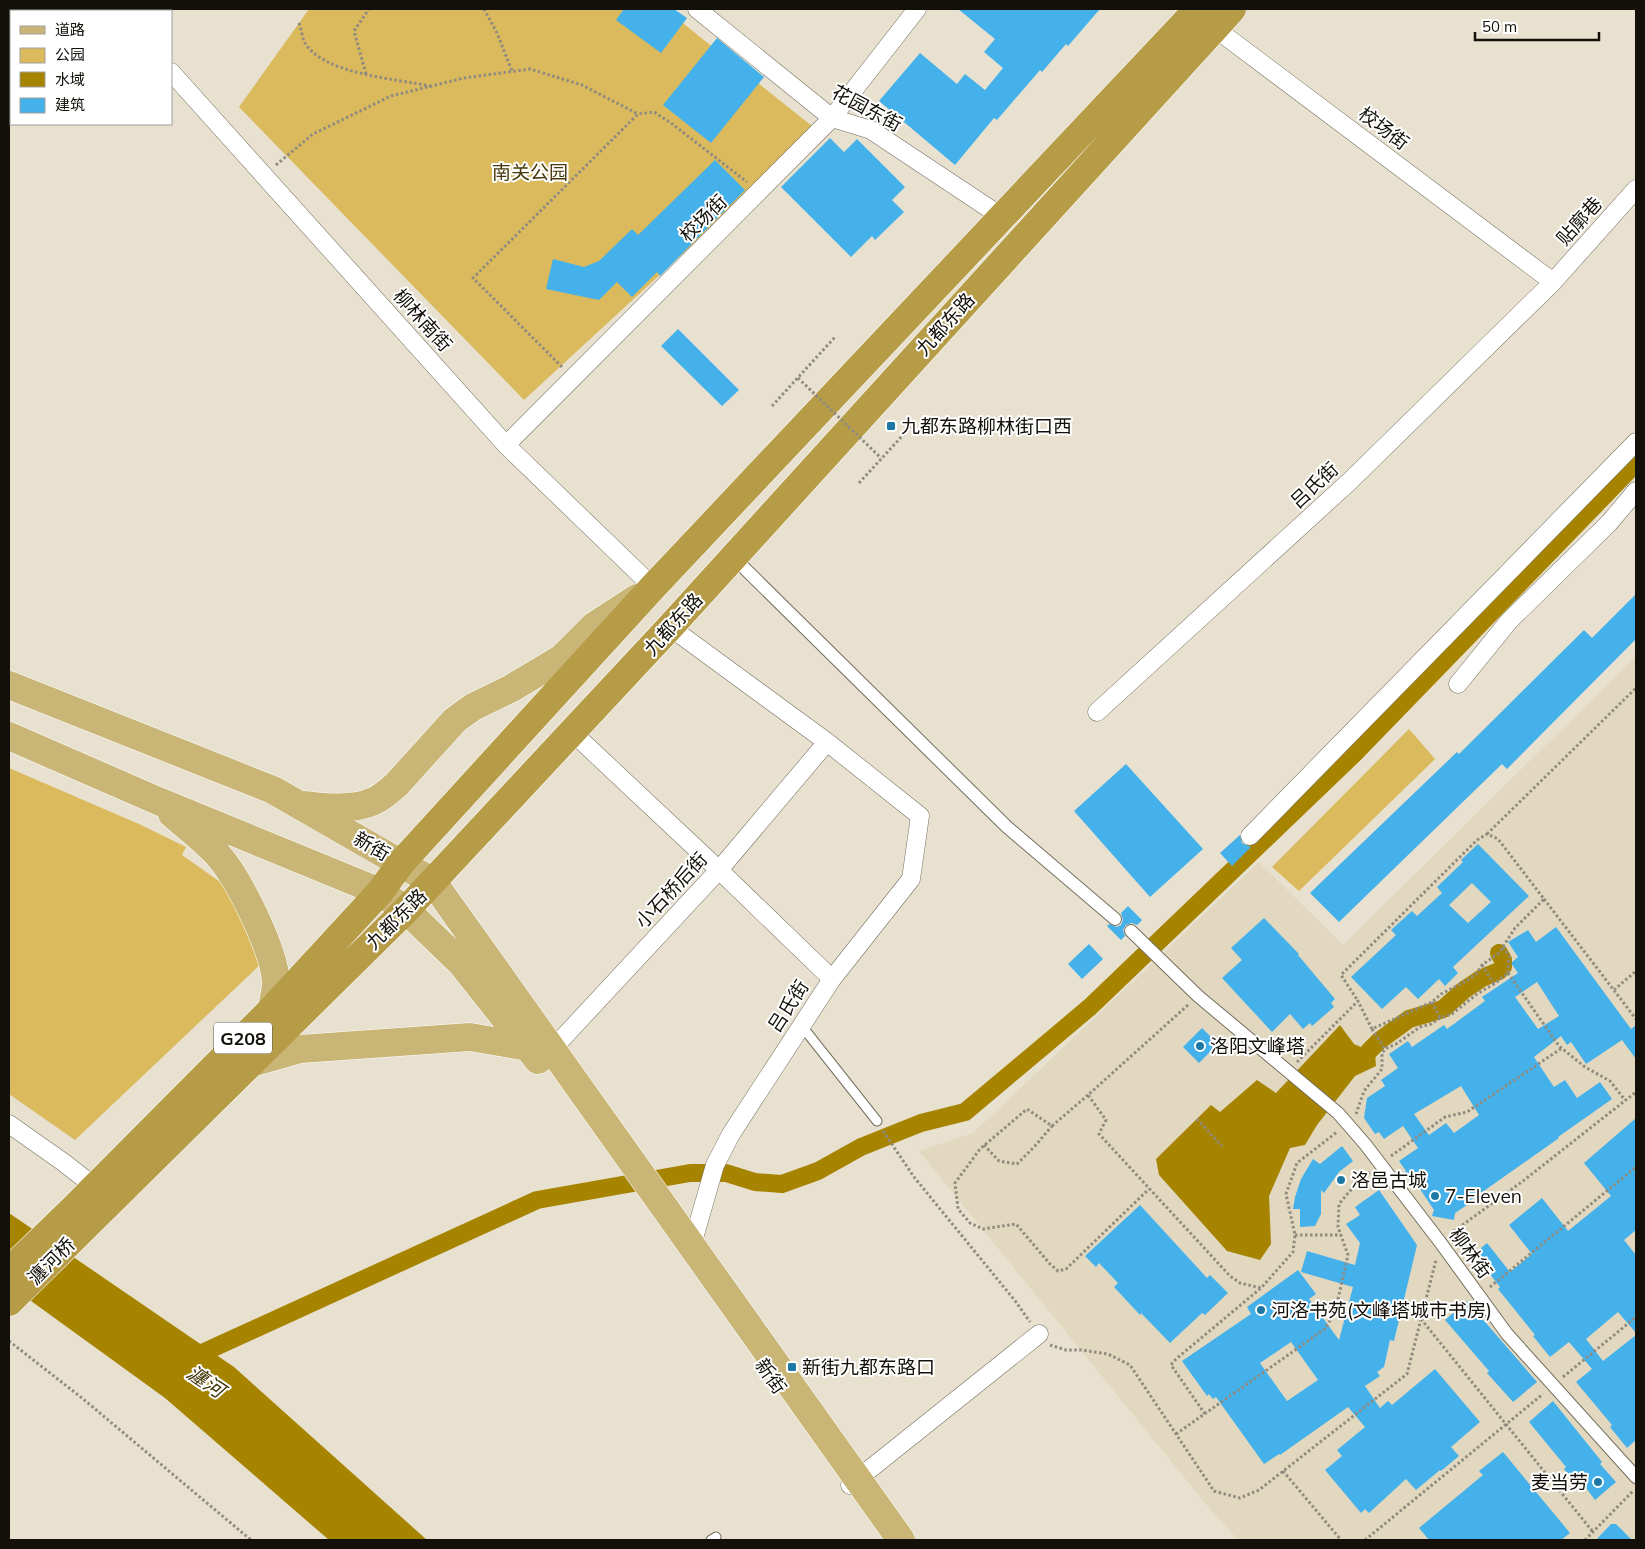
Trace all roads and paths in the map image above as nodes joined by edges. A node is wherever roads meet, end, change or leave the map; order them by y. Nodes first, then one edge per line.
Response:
1 (369, 9) edge
2 (484, 9) edge
3 (697, 9) edge
4 (917, 9) edge
5 (1205, 13) edge
6 (299, 23) dead end
7 (512, 71) junction
8 (172, 73) edge
9 (366, 74) junction
10 (431, 86) junction
11 (638, 114) junction
12 (832, 118) junction
13 (264, 175) junction
14 (1636, 189) edge
15 (759, 192) junction
16 (1002, 217) junction
17 (1554, 282) junction
18 (836, 336) dead end
19 (573, 378) junction
20 (798, 378) junction
21 (772, 406) dead end
22 (916, 421) dead end
23 (1636, 442) edge
24 (506, 446) junction
25 (882, 458) junction
26 (859, 483) dead end
27 (1636, 492) edge
28 (733, 558) junction
29 (653, 587) junction
30 (670, 628) junction
31 (1458, 684) dead end
32 (9, 685) edge
33 (1636, 688) edge
34 (1097, 712) dead end
35 (572, 732) junction
36 (9, 736) edge
37 (827, 742) junction
38 (158, 801) junction
39 (299, 804) junction
40 (1487, 834) junction
41 (1250, 836) dead end
42 (402, 863) junction
43 (719, 870) junction
44 (433, 882) junction
45 (380, 892) junction
46 (1544, 899) junction
47 (406, 910) junction
48 (1115, 919) dead end
49 (1131, 931) dead end
50 (1503, 947) junction
51 (1482, 965) junction
52 (1636, 971) edge
53 (1508, 973) junction
54 (832, 979) junction
55 (1494, 984) junction
56 (1614, 990) junction
57 (1198, 996) junction
58 (1358, 1001) junction
59 (1432, 1002) junction
60 (272, 1009) junction
61 (1440, 1018) junction
62 (1636, 1019) edge
63 (801, 1025) junction
64 (1372, 1029) junction
65 (1562, 1048) junction
66 (1385, 1049) junction
67 (540, 1053) junction
68 (251, 1063) junction
69 (1288, 1071) junction
70 (1636, 1092) edge
71 (1088, 1095) junction
72 (1625, 1100) junction
73 (1197, 1119) dead end
74 (877, 1121) joint
75 (9, 1124) edge
76 (1052, 1126) junction
77 (1350, 1127) junction
78 (984, 1145) junction
79 (1222, 1146) dead end
80 (1380, 1164) junction
81 (1636, 1167) edge
82 (95, 1187) junction
83 (1149, 1189) junction
84 (85, 1213) junction
85 (1295, 1235) junction
86 (1341, 1236) junction
87 (1440, 1242) junction
88 (690, 1253) junction
89 (9, 1271) edge
90 (1261, 1288) junction
91 (1480, 1296) junction
92 (9, 1302) edge
93 (1636, 1317) edge
94 (1421, 1319) junction
95 (1039, 1334) junction
96 (9, 1341) edge
97 (1554, 1385) junction
98 (1205, 1414) junction
99 (1506, 1424) junction
100 (1176, 1434) junction
101 (1283, 1471) junction
102 (1636, 1477) edge
103 (853, 1482) junction
104 (1636, 1487) edge
105 (1593, 1532) junction
106 (251, 1540) edge
107 (887, 1540) edge
108 (902, 1540) edge
109 (1341, 1540) edge
110 (1365, 1540) edge
111 (1585, 1540) edge

1 - 9 path
2 - 7 path
3 - 12 street, 花园东街
4 - 12 street, 校场街
5 - 16 highway, 九都东路
5 - 17 street, 校场街
5 - 28 highway, 九都东路
6 - 9 path
7 - 10 path
7 - 11 path
8 - 13 street, 柳林南街
9 - 10 path
10 - 13 path
11 - 15 path
11 - 19 path
12 - 15 street, 校场街
12 - 16 street, 花园东街
13 - 24 street, 柳林南街
14 - 17 street, 贴廓巷
15 - 19 street, 校场街
16 - 29 highway, 九都东路
17 - 34 street, 吕氏街
18 - 20 path
19 - 24 street, 校场街
20 - 21 path
20 - 25 path, bridge
22 - 25 path
23 - 41 street
24 - 29 street, 柳林南街
25 - 26 path
27 - 31 street
28 - 30 highway, 九都东路
28 - 48 street
29 - 39 main road
29 - 42 highway, 九都东路
30 - 35 highway, 九都东路
30 - 37 street
32 - 39 main road, 新街
33 - 40 path
35 - 43 street
35 - 44 highway, 九都东路
36 - 38 main road, 新街
37 - 43 street, 小石桥后街
37 - 54 street, 吕氏街
38 - 45 main road, 新街
38 - 60 main road
39 - 42 main road, 新街
40 - 46 path
40 - 58 path
42 - 44 main road, 新街
42 - 45 highway, 九都东路 / G208
43 - 54 street
43 - 67 street, 小石桥后街
44 - 47 highway, 九都东路
44 - 67 main road, 新街
45 - 47 main road, 新街
45 - 60 highway, 九都东路 / G208
46 - 50 path
46 - 56 path
47 - 67 main road, 新街
47 - 68 highway, 九都东路 / G208
49 - 57 street, 柳林街
50 - 51 path
50 - 53 path
51 - 55 path
51 - 59 path
52 - 56 path
53 - 55 path
53 - 65 path
54 - 63 street, 吕氏街
55 - 61 path
56 - 62 path
57 - 69 street, 柳林街
57 - 71 path
58 - 64 path
58 - 69 path
59 - 61 path
59 - 64 path
60 - 82 highway, 九都东路 / G208
61 - 66 path
63 - 74 lane
63 - 88 street, 吕氏街
64 - 66 path
65 - 72 path
65 - 80 path
66 - 77 path
67 - 68 main road
67 - 88 main road, 新街
68 - 84 highway, 九都东路 / G208
69 - 77 street, 柳林街
70 - 72 path
71 - 76 path
71 - 83 path
72 - 87 path
73 - 79 path
74 - 95 path
75 - 82 street
76 - 78 path
76 - 78 path
77 - 80 street, 柳林街
77 - 85 path
78 - 83 path
80 - 86 path
80 - 87 street, 柳林街
81 - 91 path
82 - 84 highway, 九都东路 / G208
83 - 90 path
84 - 89 highway, 瀍河桥 / G208
84 - 92 highway, 瀍河桥 / G208
85 - 86 path
85 - 90 path
86 - 98 path
87 - 91 street, 柳林街
87 - 94 path
88 - 103 main road, 新街
90 - 98 path
91 - 97 street, 柳林街
93 - 97 path
94 - 99 path
94 - 101 path
95 - 100 path
95 - 103 street
96 - 106 path
97 - 99 path
97 - 102 street, 柳林街
98 - 100 path
99 - 105 path
99 - 110 path
100 - 101 path
101 - 109 path
103 - 107 main road, 新街
103 - 108 main road
104 - 105 path
105 - 111 path

